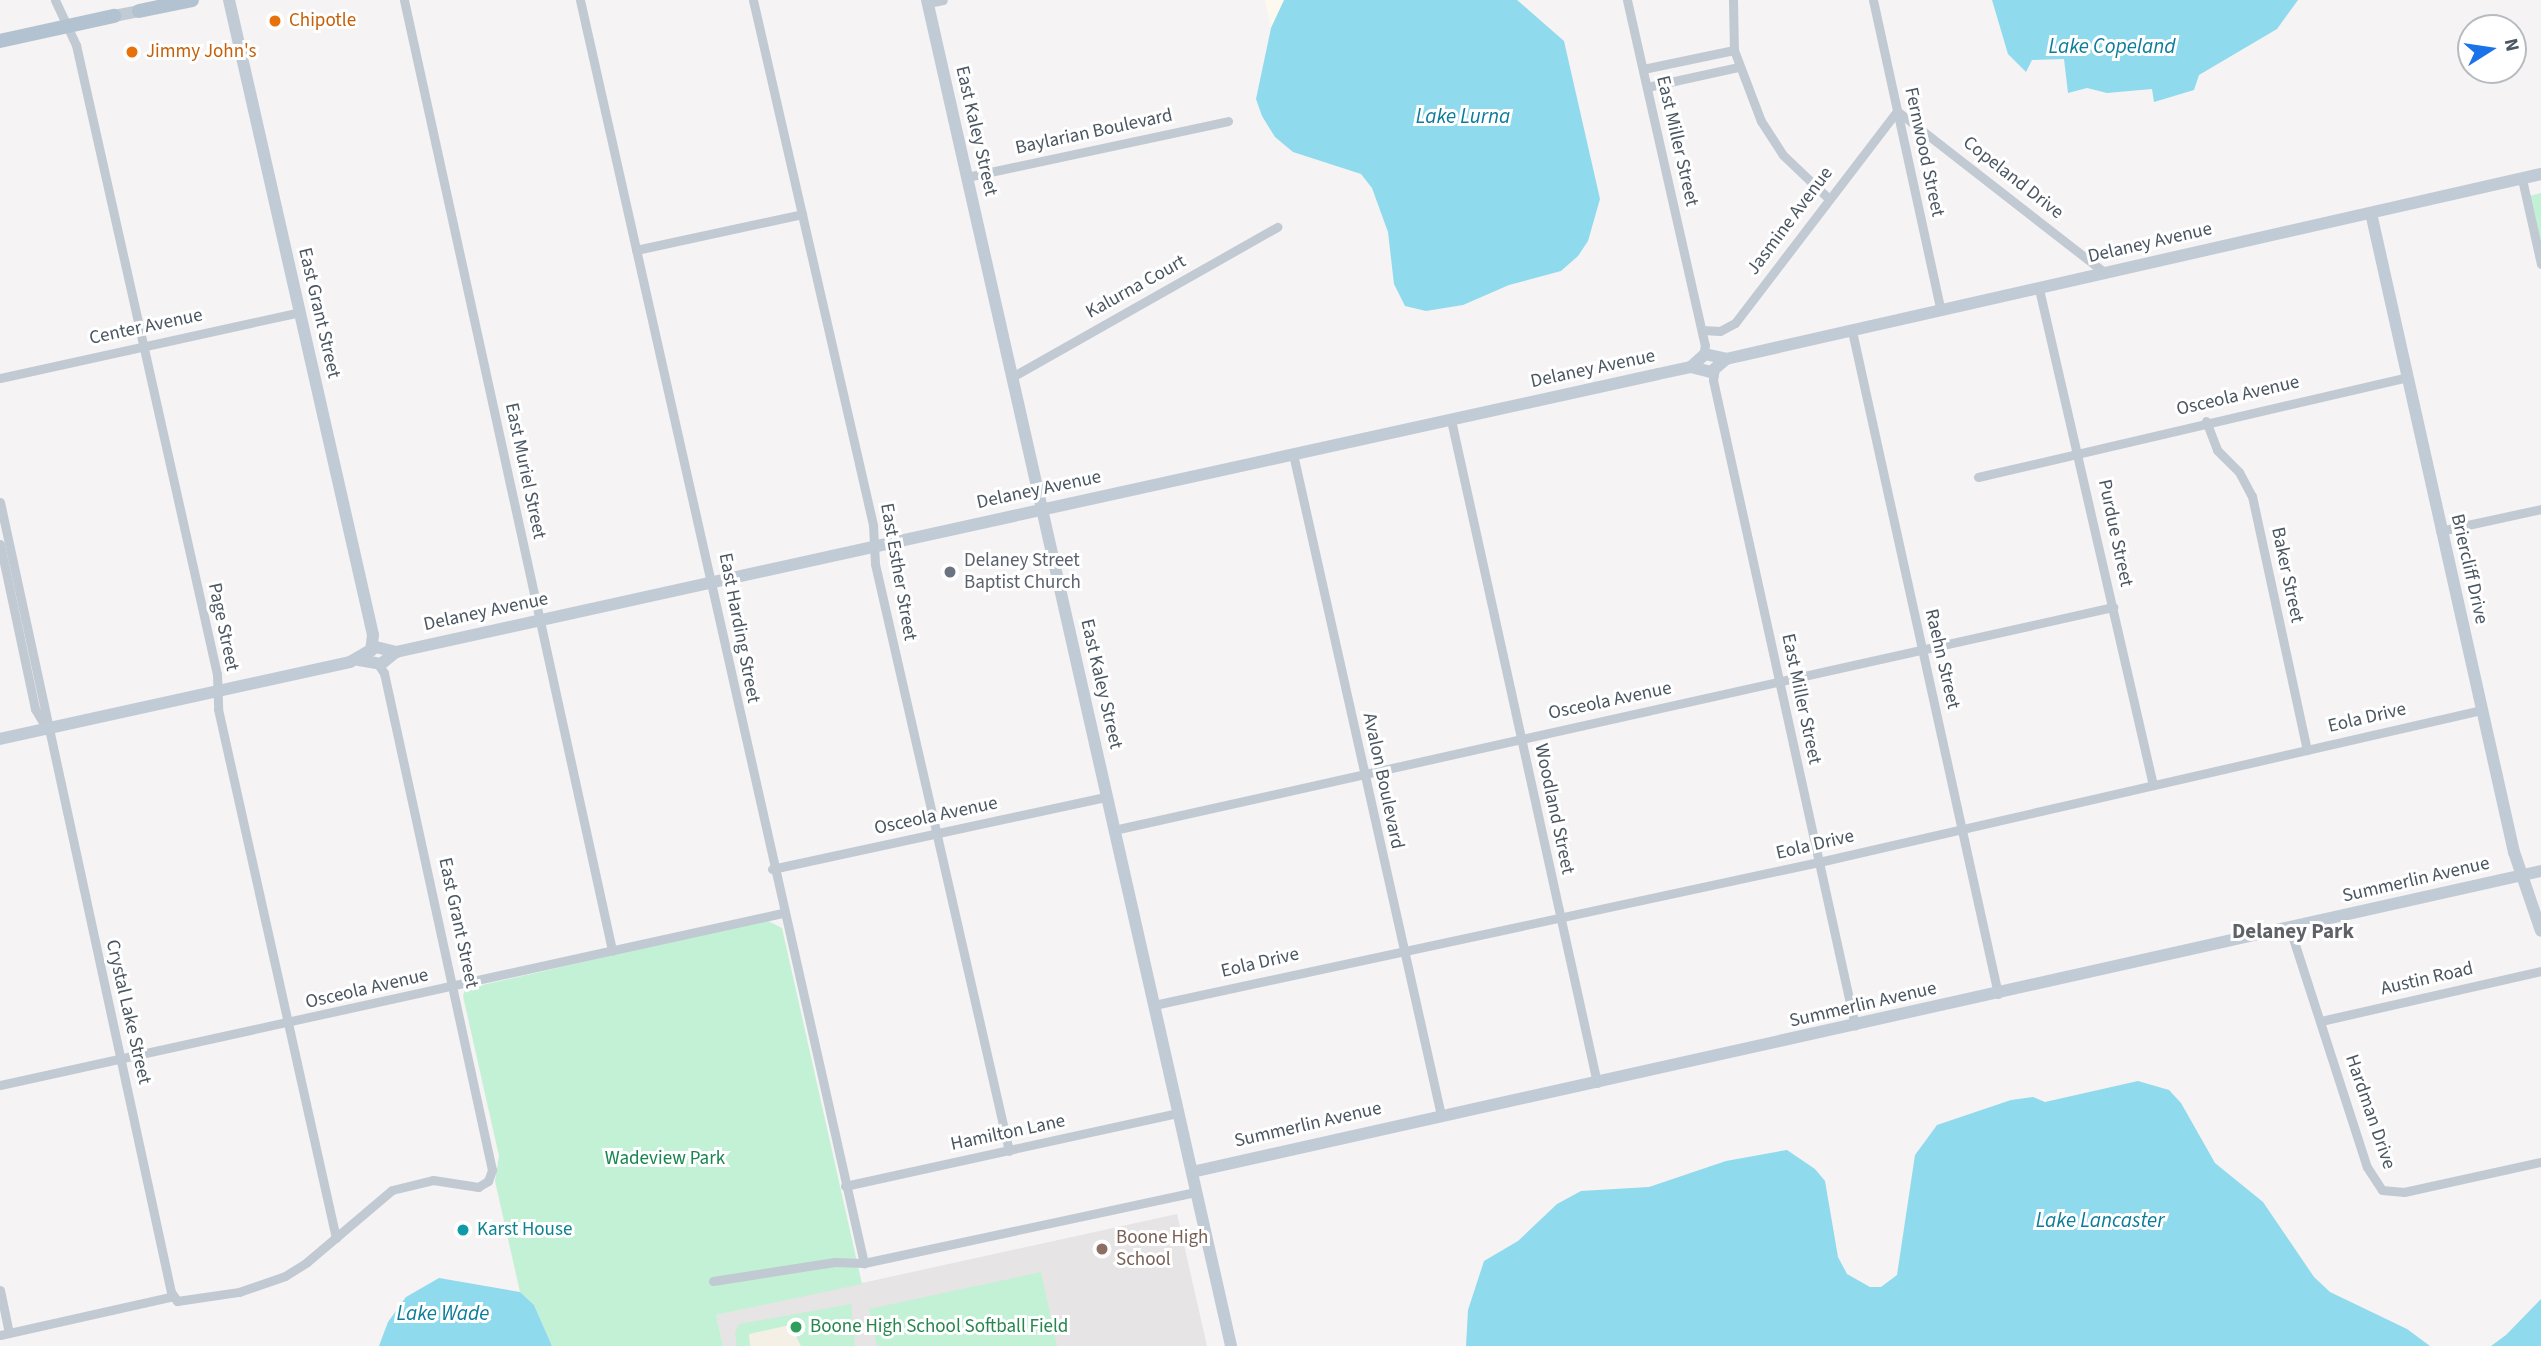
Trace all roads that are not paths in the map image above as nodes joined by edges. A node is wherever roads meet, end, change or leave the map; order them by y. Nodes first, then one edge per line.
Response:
1 (55, 0) edge
2 (192, 0) edge
3 (229, 0) edge
4 (404, 0) edge
5 (580, 0) edge
6 (753, 0) edge
7 (943, 0) edge
8 (1627, 0) edge
9 (1733, 0) edge
10 (1873, 0) edge
11 (927, 2) edge
12 (139, 10) joint
13 (114, 16) joint
14 (66, 27) junction
15 (0, 41) edge
16 (1734, 50) junction
17 (1738, 67) junction
18 (1643, 69) junction
19 (1647, 87) junction
20 (1897, 111) junction
21 (1228, 121) dead end
22 (2541, 174) edge
23 (967, 177) junction
24 (2522, 178) junction
25 (1828, 198) junction
26 (2371, 213) junction
27 (802, 214) junction
28 (1277, 227) dead end
29 (636, 250) junction
30 (2541, 264) edge
31 (2105, 273) junction
32 (2039, 289) junction
33 (1941, 311) junction
34 (299, 312) junction
35 (1702, 330) junction
36 (1852, 331) junction
37 (144, 345) junction
38 (1709, 363) junction
39 (1012, 377) junction
40 (2408, 377) junction
41 (0, 378) edge
42 (1451, 420) junction
43 (2206, 421) junction
44 (2077, 452) junction
45 (1293, 454) junction
46 (1978, 477) dead end
47 (0, 502) edge
48 (1042, 509) junction
49 (2541, 509) edge
50 (2440, 531) junction
51 (0, 544) edge
52 (874, 546) junction
53 (711, 583) junction
54 (2113, 607) junction
55 (540, 620) junction
56 (1921, 649) junction
57 (379, 657) junction
58 (1780, 682) junction
59 (218, 691) junction
60 (2481, 710) junction
61 (47, 729) junction
62 (0, 739) edge
63 (1521, 739) junction
64 (2306, 750) junction
65 (1363, 774) junction
66 (2153, 785) junction
67 (1106, 797) junction
68 (1114, 830) junction
69 (1963, 830) junction
70 (937, 834) junction
71 (1819, 862) junction
72 (772, 869) junction
73 (2541, 871) edge
74 (2521, 876) junction
75 (782, 913) junction
76 (1561, 919) junction
77 (2291, 929) junction
78 (2541, 931) edge
79 (1403, 949) junction
80 (612, 950) junction
81 (2541, 971) edge
82 (452, 987) junction
83 (1998, 994) junction
84 (1154, 1005) junction
85 (2321, 1021) junction
86 (288, 1025) junction
87 (1855, 1026) junction
88 (120, 1059) junction
89 (1597, 1083) junction
90 (0, 1085) edge
91 (1178, 1113) junction
92 (1441, 1115) junction
93 (1009, 1151) junction
94 (2541, 1162) edge
95 (1192, 1172) junction
96 (845, 1186) junction
97 (1196, 1192) junction
98 (336, 1238) junction
99 (864, 1264) junction
100 (713, 1281) dead end
101 (0, 1290) edge
102 (175, 1298) junction
103 (5, 1334) edge
104 (1231, 1346) edge

1 - 14 street, Page Street
2 - 12 main road
3 - 34 street, East Grant Street
4 - 55 street, East Muriel Street
5 - 29 street, East Harding Street
6 - 27 street, East Esther Street
7 - 11 street
8 - 18 street, East Miller Street
9 - 16 street
10 - 20 street, Fernwood Street
11 - 23 street, East Kaley Street
12 - 13 street
13 - 14 main road
14 - 15 main road
14 - 37 street, Page Street
16 - 17 street
16 - 18 street
17 - 19 street
17 - 25 street
18 - 19 street, East Miller Street
19 - 35 street, East Miller Street
20 - 25 street, Jasmine Avenue
20 - 31 street, Copeland Drive
20 - 33 street, Fernwood Street
21 - 23 street, Baylarian Boulevard
22 - 24 street, Delaney Avenue
23 - 39 street, East Kaley Street
24 - 26 street, Delaney Avenue
24 - 30 street
25 - 35 street, Jasmine Avenue
26 - 31 street, Delaney Avenue
26 - 40 street, Briercliff Drive
27 - 29 street
27 - 52 street, East Esther Street
28 - 39 street, Kalurna Court
29 - 53 street, East Harding Street
31 - 32 street, Delaney Avenue
32 - 33 street, Delaney Avenue
32 - 44 street, Purdue Street
33 - 36 street, Delaney Avenue
34 - 37 street, Center Avenue
34 - 57 street, East Grant Street
35 - 38 street, East Miller Street
36 - 38 street, Delaney Avenue
36 - 56 street, Raehn Street
37 - 41 street, Center Avenue
37 - 59 street, Page Street
38 - 42 street, Delaney Avenue
38 - 58 street, East Miller Street
39 - 48 street, East Kaley Street
40 - 43 street, Osceola Avenue
40 - 50 street, Briercliff Drive
42 - 45 street, Delaney Avenue
42 - 63 street, Woodland Street
43 - 44 street, Osceola Avenue
43 - 64 street, Baker Street
44 - 46 street, Osceola Avenue
44 - 54 street, Purdue Street
45 - 48 street, Delaney Avenue
45 - 65 street, Avalon Boulevard
47 - 61 street, Crystal Lake Street
48 - 52 street, Delaney Avenue
48 - 67 street, East Kaley Street
49 - 50 street
50 - 60 street, Briercliff Drive
51 - 61 street, Crystal Lake Street
52 - 53 street, Delaney Avenue
52 - 70 street, East Esther Street
53 - 55 street, Delaney Avenue
53 - 72 street, East Harding Street
54 - 56 street, Osceola Avenue
54 - 66 street, Purdue Street
55 - 57 street, Delaney Avenue
55 - 80 street, East Muriel Street
56 - 58 street, Osceola Avenue
56 - 69 street, Raehn Street
57 - 59 street, Delaney Avenue
57 - 82 street, East Grant Street
58 - 63 street, Osceola Avenue
58 - 71 street, East Miller Street
59 - 61 street, Delaney Avenue
59 - 86 street, Page Street
60 - 64 street, Eola Drive
60 - 74 street, Briercliff Drive
61 - 62 street, Delaney Avenue
61 - 88 street, Crystal Lake Street
63 - 65 street, Osceola Avenue
63 - 76 street, Woodland Street
64 - 66 street, Eola Drive
65 - 68 street, Osceola Avenue
65 - 79 street, Avalon Boulevard
66 - 69 street, Eola Drive
67 - 68 street, East Kaley Street
67 - 70 street, Osceola Avenue
68 - 84 street, East Kaley Street
69 - 71 street, Eola Drive
69 - 83 street, Raehn Street
70 - 72 street, Osceola Avenue
70 - 93 street, East Esther Street
71 - 76 street, Eola Drive
71 - 87 street, East Miller Street
72 - 75 street, East Harding Street
73 - 74 street, Summerlin Avenue
74 - 77 street, Summerlin Avenue
74 - 78 street, Briercliff Drive
75 - 80 street, Osceola Avenue
75 - 96 street, East Harding Street
76 - 79 street, Eola Drive
76 - 89 street, Woodland Street
77 - 83 street, Summerlin Avenue
77 - 85 street, Hardman Drive
79 - 84 street, Eola Drive
79 - 92 street, Avalon Boulevard
80 - 82 street, Osceola Avenue
81 - 85 street, Austin Road
82 - 86 street, Osceola Avenue
82 - 98 street, East Grant Street
83 - 87 street, Summerlin Avenue
84 - 91 street, East Kaley Street
85 - 94 street, Hardman Drive
86 - 88 street, Osceola Avenue
86 - 98 street, Page Street
87 - 89 street, Summerlin Avenue
88 - 90 street, Osceola Avenue
88 - 102 street, Crystal Lake Street
89 - 92 street, Summerlin Avenue
91 - 93 street, Hamilton Lane
91 - 95 street, East Kaley Street
92 - 95 street, Summerlin Avenue
93 - 96 street, Hamilton Lane
95 - 97 street, East Kaley Street
96 - 99 street, East Harding Street
97 - 99 street
97 - 104 street
98 - 102 street
99 - 100 street
101 - 103 street
102 - 103 street

